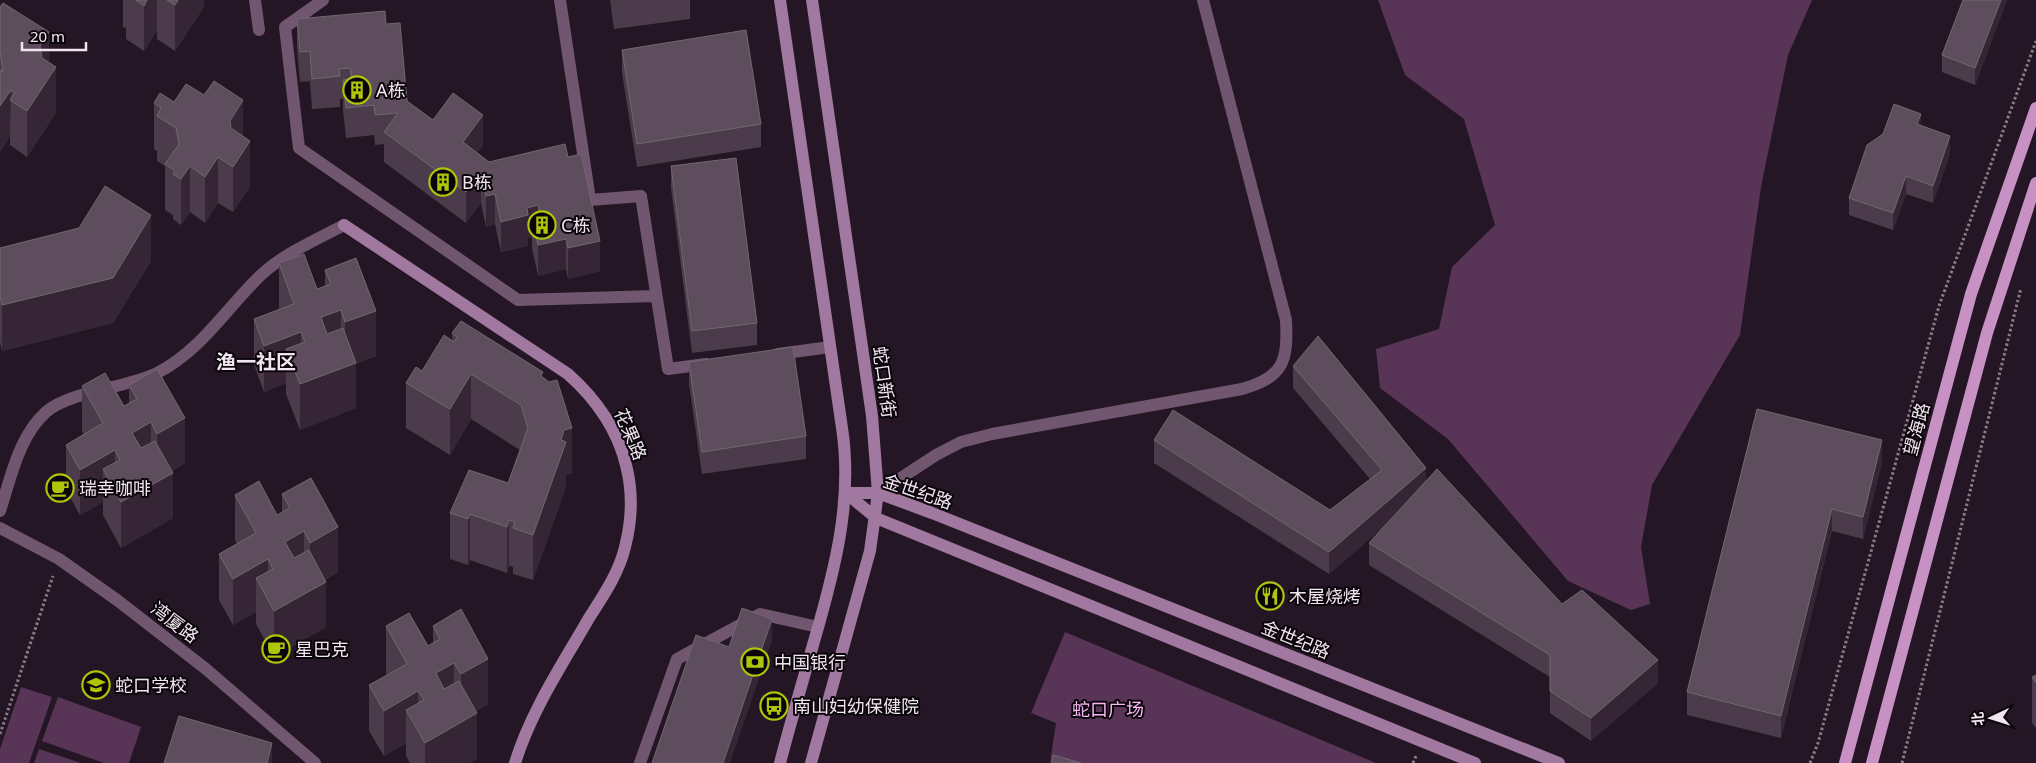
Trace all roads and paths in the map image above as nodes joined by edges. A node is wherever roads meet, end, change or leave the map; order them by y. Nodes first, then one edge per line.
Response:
1 (255, 0) edge
2 (323, 0) edge
3 (560, 0) edge
4 (780, 0) edge
5 (812, 0) edge
6 (1203, 0) edge
7 (259, 30) dead end
8 (2036, 41) edge
9 (2036, 108) edge
10 (2035, 189) edge
11 (2024, 279) dead end
12 (656, 296) junction
13 (830, 347) junction
14 (763, 356) edge
15 (716, 362) edge
16 (846, 493) junction
17 (878, 494) junction
18 (0, 511) edge
19 (876, 518) junction
20 (0, 528) edge
21 (59, 559) junction
22 (818, 627) junction
23 (0, 734) edge
24 (315, 763) edge
25 (515, 763) edge
26 (640, 763) edge
27 (780, 763) edge
28 (810, 763) edge
29 (1476, 763) edge
30 (1559, 763) edge
31 (1810, 763) edge
32 (1845, 763) edge
33 (1872, 763) edge
34 (1902, 763) edge

1 - 7 street
2 - 12 street
3 - 12 street
4 - 13 street
5 - 17 street, 蛇口新街
6 - 17 street
8 - 31 path
9 - 32 main road, 望海路
10 - 33 main road
11 - 34 path
12 - 15 street
13 - 14 street
13 - 16 street
16 - 17 street, 金世纪路
16 - 19 street, 金世纪路
16 - 22 street
17 - 19 street, 蛇口新街
17 - 30 street, 金世纪路
18 - 25 street, 花果路
19 - 28 street, 蛇口新街
19 - 29 street, 金世纪路
20 - 21 street, 湾厦路
21 - 23 path
21 - 24 street, 湾厦路
22 - 26 street
22 - 27 street

